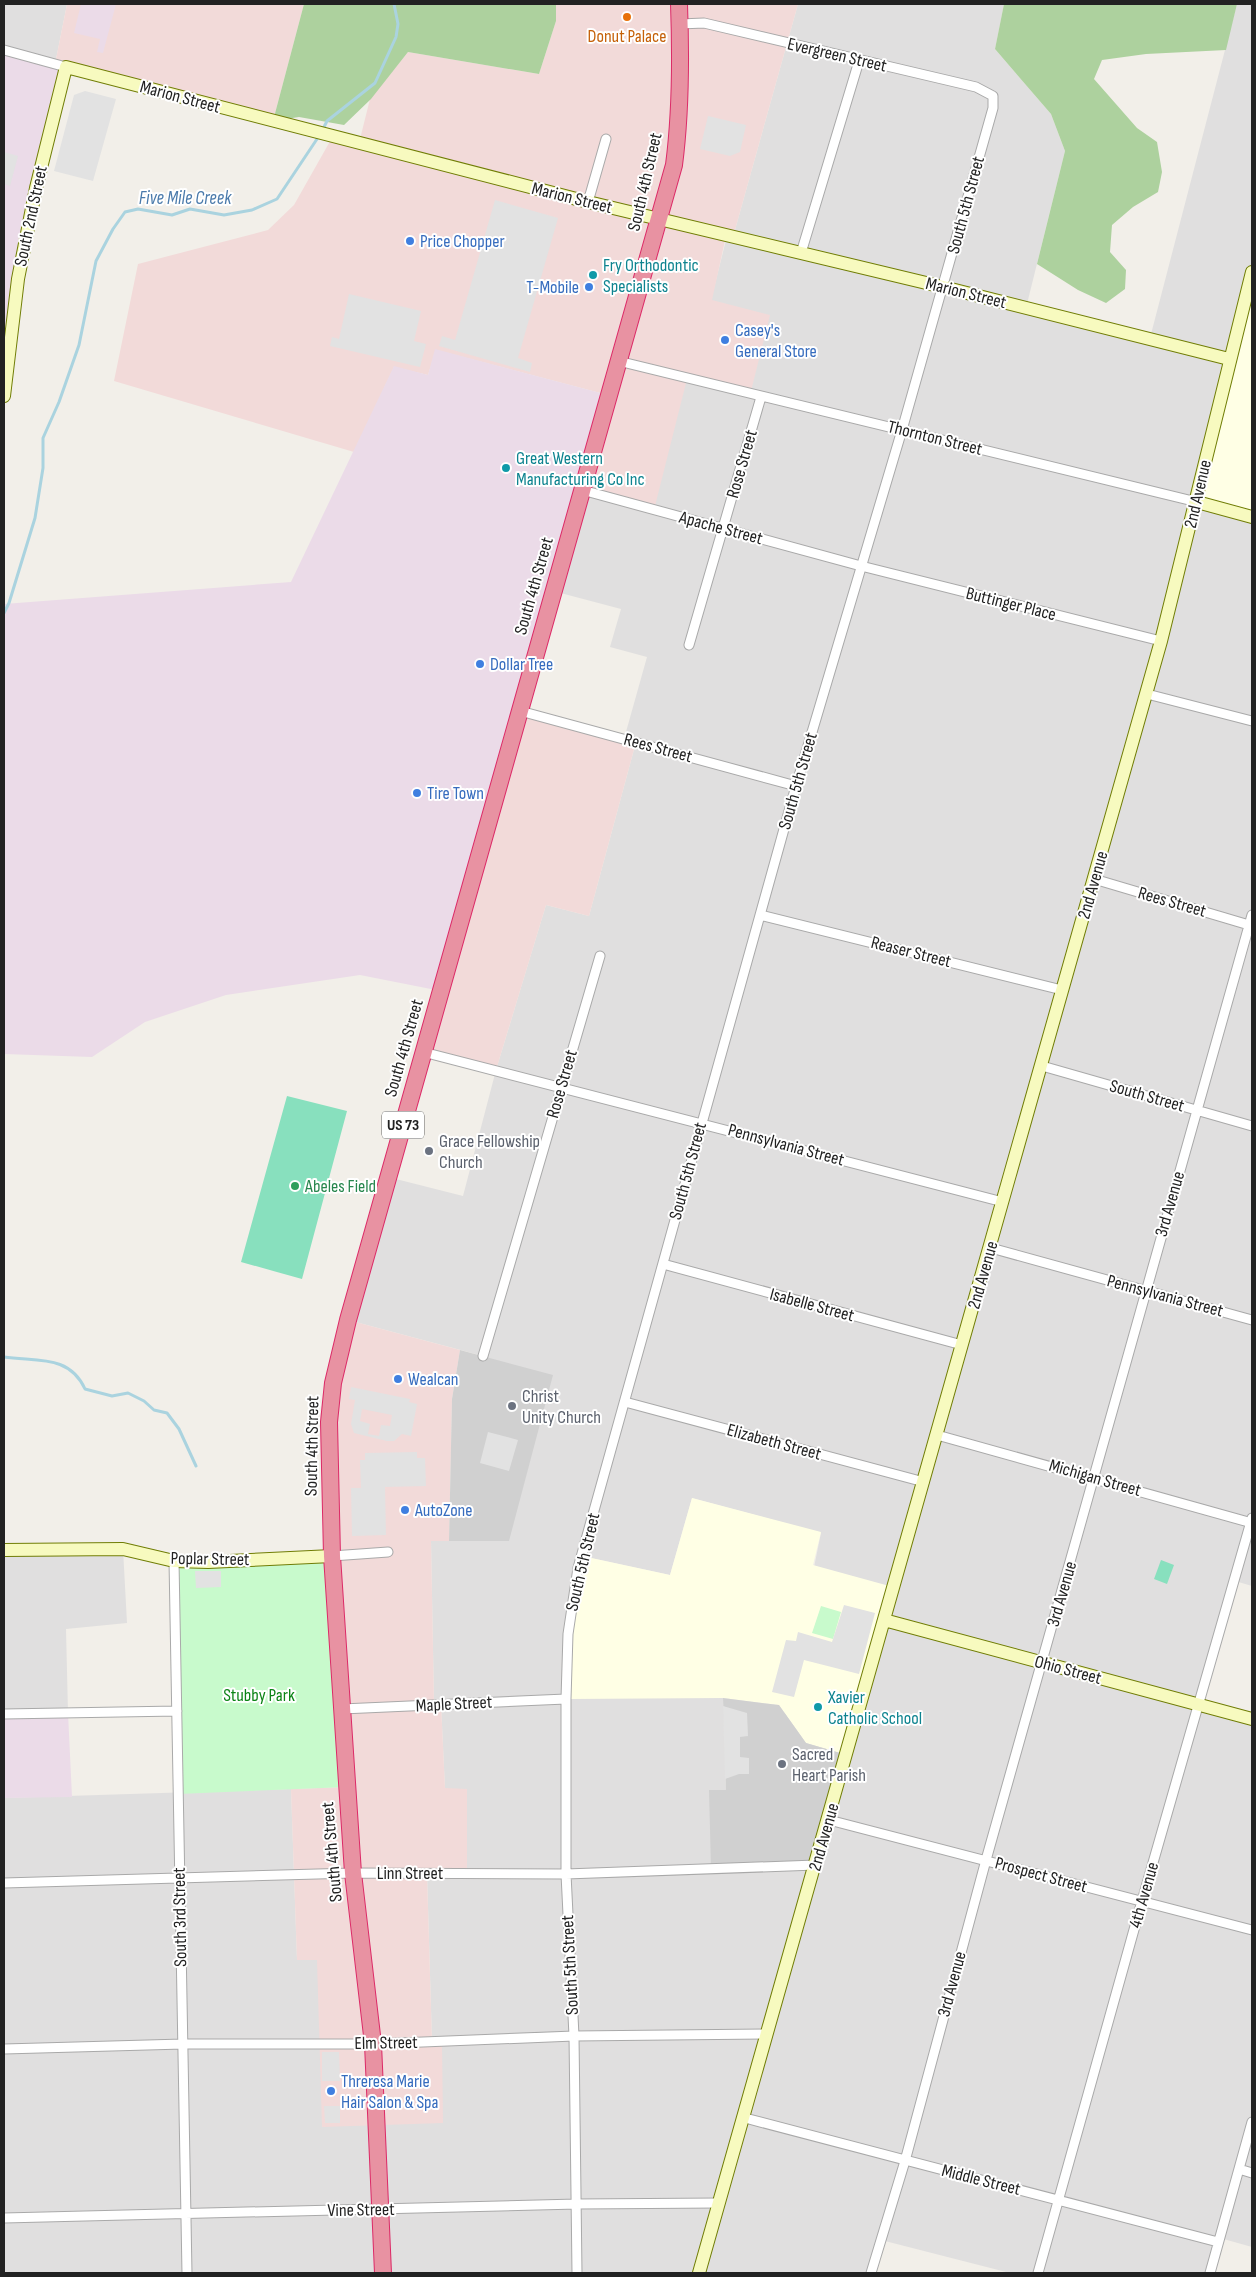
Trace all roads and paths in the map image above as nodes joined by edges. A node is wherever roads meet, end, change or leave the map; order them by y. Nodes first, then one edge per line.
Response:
1 (679, 4) edge
2 (680, 24) junction
3 (4, 50) edge
4 (859, 61) junction
5 (66, 67) junction
6 (993, 96) joint
7 (606, 139) dead end
8 (588, 202) junction
9 (658, 220) junction
10 (802, 253) junction
11 (1252, 272) edge
12 (944, 287) junction
13 (1230, 359) junction
14 (618, 362) junction
15 (4, 396) edge
16 (761, 397) junction
17 (902, 430) junction
18 (582, 490) junction
19 (1197, 502) junction
20 (1252, 517) edge
21 (724, 529) junction
22 (861, 566) junction
23 (1161, 641) junction
24 (688, 645) dead end
25 (1146, 694) junction
26 (520, 710) junction
27 (1252, 720) edge
28 (796, 786) junction
29 (1094, 879) junction
30 (760, 914) junction
31 (1252, 915) edge
32 (1249, 925) junction
33 (600, 956) dead end
34 (1062, 990) junction
35 (423, 1052) junction
36 (1042, 1066) junction
37 (560, 1087) junction
38 (1196, 1110) junction
39 (701, 1123) junction
40 (1252, 1126) edge
41 (1003, 1202) junction
42 (991, 1248) junction
43 (663, 1264) junction
44 (1146, 1291) junction
45 (1252, 1320) edge
46 (962, 1346) junction
47 (483, 1356) dead end
48 (625, 1402) junction
49 (937, 1434) junction
50 (1094, 1478) junction
51 (924, 1482) junction
52 (1252, 1521) edge
53 (4, 1550) edge
54 (388, 1552) dead end
55 (332, 1556) junction
56 (174, 1561) junction
57 (884, 1620) junction
58 (1042, 1664) junction
59 (566, 1699) junction
60 (1200, 1705) junction
61 (342, 1709) junction
62 (177, 1711) junction
63 (4, 1714) edge
64 (1252, 1719) edge
65 (829, 1820) junction
66 (986, 1860) junction
67 (816, 1865) junction
68 (353, 1873) junction
69 (566, 1874) junction
70 (180, 1877) junction
71 (4, 1883) edge
72 (1142, 1901) junction
73 (1252, 1930) edge
74 (767, 2034) junction
75 (574, 2036) junction
76 (183, 2044) junction
77 (373, 2044) junction
78 (4, 2049) edge
79 (745, 2118) junction
80 (1252, 2122) edge
81 (904, 2161) junction
82 (1239, 2169) junction
83 (1252, 2173) edge
84 (1058, 2200) junction
85 (719, 2202) junction
86 (577, 2204) junction
87 (381, 2209) junction
88 (186, 2214) junction
89 (4, 2218) edge
90 (1218, 2242) junction
91 (187, 2273) edge
92 (383, 2273) edge
93 (577, 2273) edge
94 (699, 2273) edge
95 (871, 2273) edge
96 (1038, 2273) edge
97 (1210, 2273) edge

1 - 2 highway, South 4th Street / US 73
2 - 4 street, Evergreen Street
2 - 9 highway, South 4th Street / US 73
3 - 5 street, Marion Street
4 - 6 street, Evergreen Street
4 - 10 street
5 - 8 street, Marion Street
5 - 15 street, South 2nd Street
6 - 12 street, South 5th Street
7 - 8 street
8 - 9 street, Marion Street
9 - 10 street, Marion Street
9 - 14 highway, South 4th Street / US 73
10 - 12 street, Marion Street
11 - 13 street, 2nd Avenue
12 - 13 street, Marion Street
12 - 17 street, South 5th Street
13 - 19 street, 2nd Avenue
14 - 16 street, Thornton Street
14 - 18 highway, South 4th Street / US 73
16 - 17 street, Thornton Street
16 - 21 street, Rose Street
17 - 19 street, Thornton Street
17 - 22 street, South 5th Street
18 - 21 street, Apache Street
18 - 26 highway, South 4th Street / US 73
19 - 20 street, Thornton Street
19 - 23 street, 2nd Avenue
21 - 22 street, Apache Street
21 - 24 street, Rose Street
22 - 23 street, Buttinger Place
22 - 28 street, South 5th Street
23 - 25 street, 2nd Avenue
25 - 27 street
25 - 29 street, 2nd Avenue
26 - 28 street, Rees Street
26 - 35 highway, South 4th Street / US 73
28 - 30 street, South 5th Street
29 - 32 street, Rees Street
29 - 34 street, 2nd Avenue
30 - 34 street, Reaser Street
30 - 39 street, South 5th Street
31 - 32 street, 3rd Avenue
32 - 38 street, 3rd Avenue
33 - 37 street, Rose Street
34 - 36 street, 2nd Avenue
35 - 37 street, Pennsylvania Street
35 - 55 highway, South 4th Street / US 73
36 - 38 street, South Street
36 - 41 street, 2nd Avenue
37 - 39 street, Pennsylvania Street
37 - 47 street, Rose Street
38 - 40 street, South Street
38 - 44 street, 3rd Avenue
39 - 41 street, Pennsylvania Street
39 - 43 street, South 5th Street
41 - 42 street, 2nd Avenue
42 - 44 street, Pennsylvania Street
42 - 46 street, 2nd Avenue
43 - 46 street, Isabelle Street
43 - 48 street, South 5th Street
44 - 45 street, Pennsylvania Street
44 - 50 street, 3rd Avenue
46 - 49 street, 2nd Avenue
48 - 51 street, Elizabeth Street
48 - 59 street, South 5th Street
49 - 50 street, Michigan Street
49 - 51 street, 2nd Avenue
50 - 52 street, Michigan Street
50 - 58 street, 3rd Avenue
51 - 57 street, 2nd Avenue
52 - 60 street, 4th Avenue
53 - 56 street, Poplar Street
54 - 55 street, Poplar Street
55 - 56 street, Poplar Street
55 - 61 highway, South 4th Street / US 73
56 - 62 street, South 3rd Street
57 - 58 street, Ohio Street
57 - 65 street, 2nd Avenue
58 - 60 street, Ohio Street
58 - 66 street, 3rd Avenue
59 - 61 street, Maple Street
59 - 69 street, South 5th Street
60 - 64 street, Ohio Street
60 - 72 street, 4th Avenue
61 - 68 highway, South 4th Street / US 73
62 - 63 street
62 - 70 street, South 3rd Street
65 - 66 street, Prospect Street
65 - 67 street, 2nd Avenue
66 - 72 street, Prospect Street
66 - 81 street, 3rd Avenue
67 - 69 street, Linn Street
67 - 74 street, 2nd Avenue
68 - 69 street, Linn Street
68 - 70 street, Linn Street
68 - 77 highway, South 4th Street / US 73
69 - 75 street, South 5th Street
70 - 71 street, Linn Street
70 - 76 street, South 3rd Street
72 - 73 street, Prospect Street
72 - 84 street, 4th Avenue
74 - 75 street, Elm Street
74 - 79 street, 2nd Avenue
75 - 77 street, Elm Street
75 - 86 street, South 5th Street
76 - 77 street, Elm Street
76 - 78 street, Elm Street
76 - 88 street, South 3rd Street
77 - 87 highway, South 4th Street / US 73
79 - 81 street, Middle Street
79 - 85 street, 2nd Avenue
80 - 82 street
81 - 84 street, Middle Street
81 - 95 street, 3rd Avenue
82 - 83 street
82 - 90 street
84 - 90 street, Middle Street
84 - 96 street, 4th Avenue
85 - 86 street, Vine Street
85 - 94 street, 2nd Avenue
86 - 87 street, Vine Street
86 - 93 street, South 5th Street
87 - 88 street, Vine Street
87 - 92 highway, South 4th Street / US 73
88 - 89 street, Vine Street
88 - 91 street, South 3rd Street
90 - 97 street

